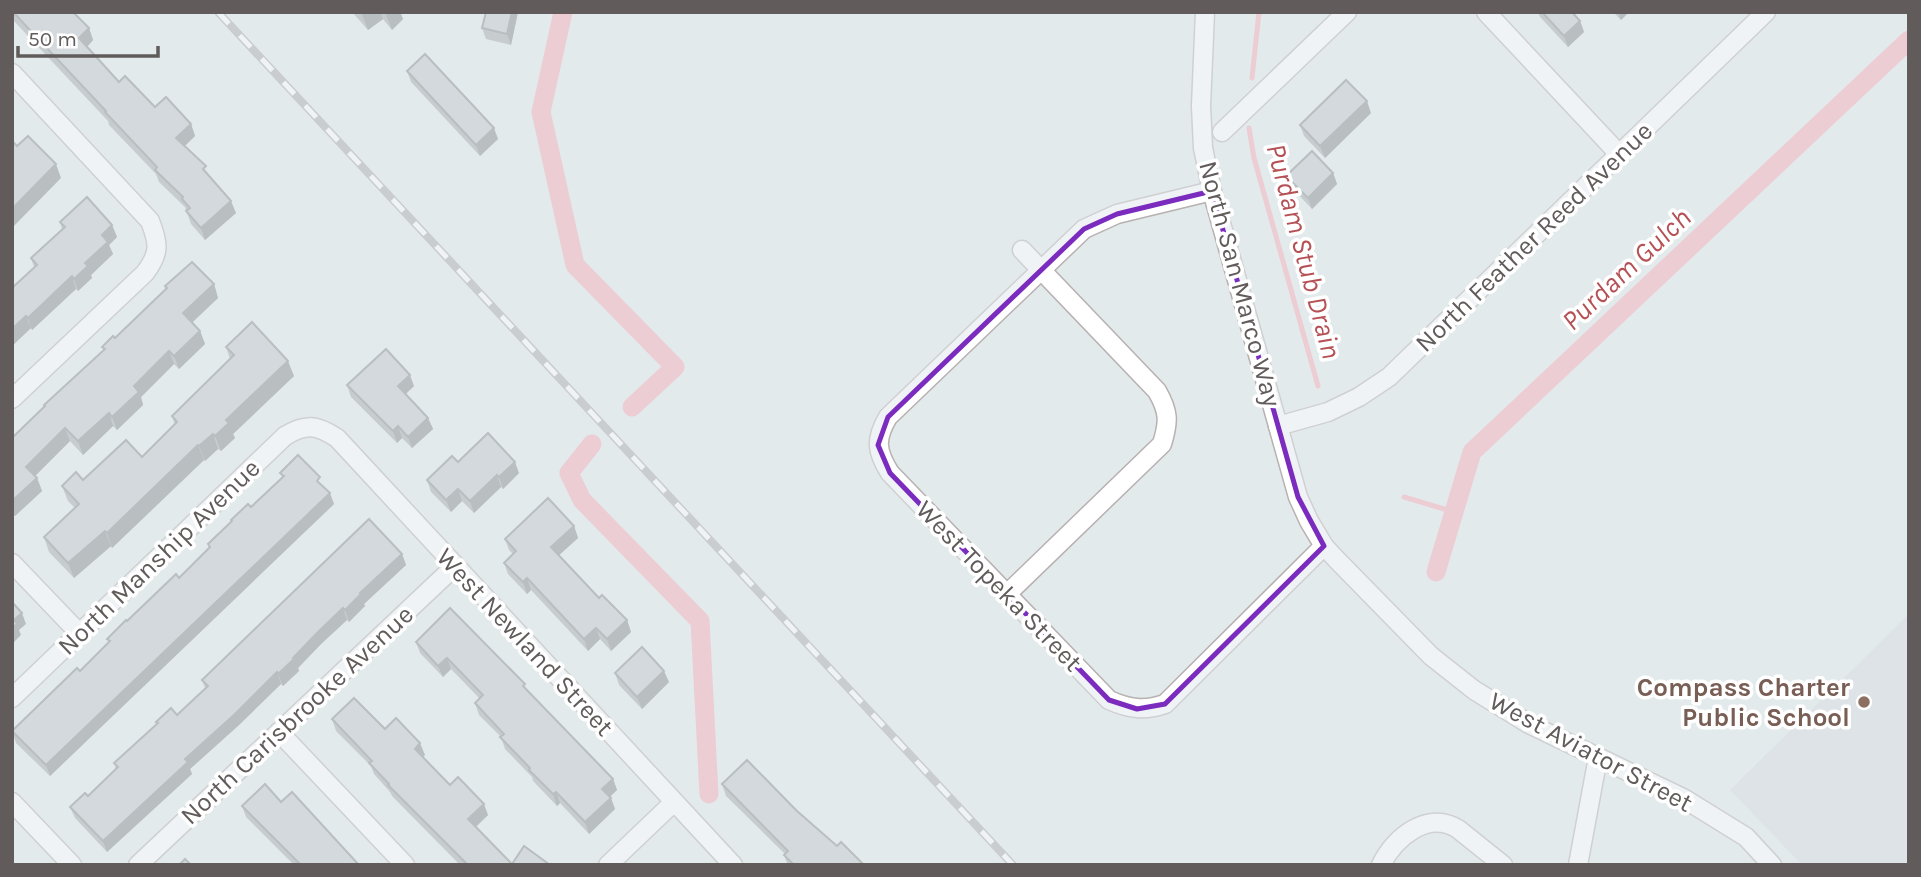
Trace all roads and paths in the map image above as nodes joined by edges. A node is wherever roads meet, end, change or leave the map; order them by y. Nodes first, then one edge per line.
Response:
1 (1205, 12) edge
2 (1347, 12) edge
3 (1486, 12) edge
4 (1766, 12) edge
5 (16, 86) edge
6 (1222, 132) dead end
7 (1619, 154) junction
8 (1212, 191) junction
9 (1022, 250) dead end
10 (1041, 270) junction
11 (12, 399) edge
12 (312, 426) joint
13 (1278, 426) junction
14 (1324, 545) junction
15 (12, 563) edge
16 (455, 566) junction
17 (1007, 594) junction
18 (80, 634) junction
19 (12, 698) edge
20 (279, 732) junction
21 (1598, 757) junction
22 (12, 802) edge
23 (674, 802) junction
24 (72, 865) edge
25 (138, 865) edge
26 (405, 865) edge
27 (608, 865) edge
28 (733, 865) edge
29 (1381, 865) edge
30 (1503, 865) edge
31 (1578, 865) edge
32 (1772, 865) edge

1 - 8 street, North San Marco Way
2 - 6 street
3 - 7 street
4 - 7 street, North Feather Reed Avenue
5 - 11 street
7 - 13 street, North Feather Reed Avenue
8 - 10 street
8 - 13 street, North San Marco Way
9 - 10 street
10 - 17 street
10 - 17 street, West Topeka Street
12 - 16 street, West Newland Street
12 - 18 street, North Manship Avenue
13 - 14 street, North San Marco Way
14 - 17 street, West Topeka Street
14 - 21 street, West Aviator Street
15 - 18 street
16 - 20 street, North Carisbrooke Avenue
16 - 23 street, West Newland Street
18 - 19 street, North Manship Avenue
20 - 25 street, North Carisbrooke Avenue
20 - 26 street
21 - 31 street
21 - 32 street, West Aviator Street
22 - 24 street
23 - 27 street
23 - 28 street, West Newland Street
29 - 30 street

